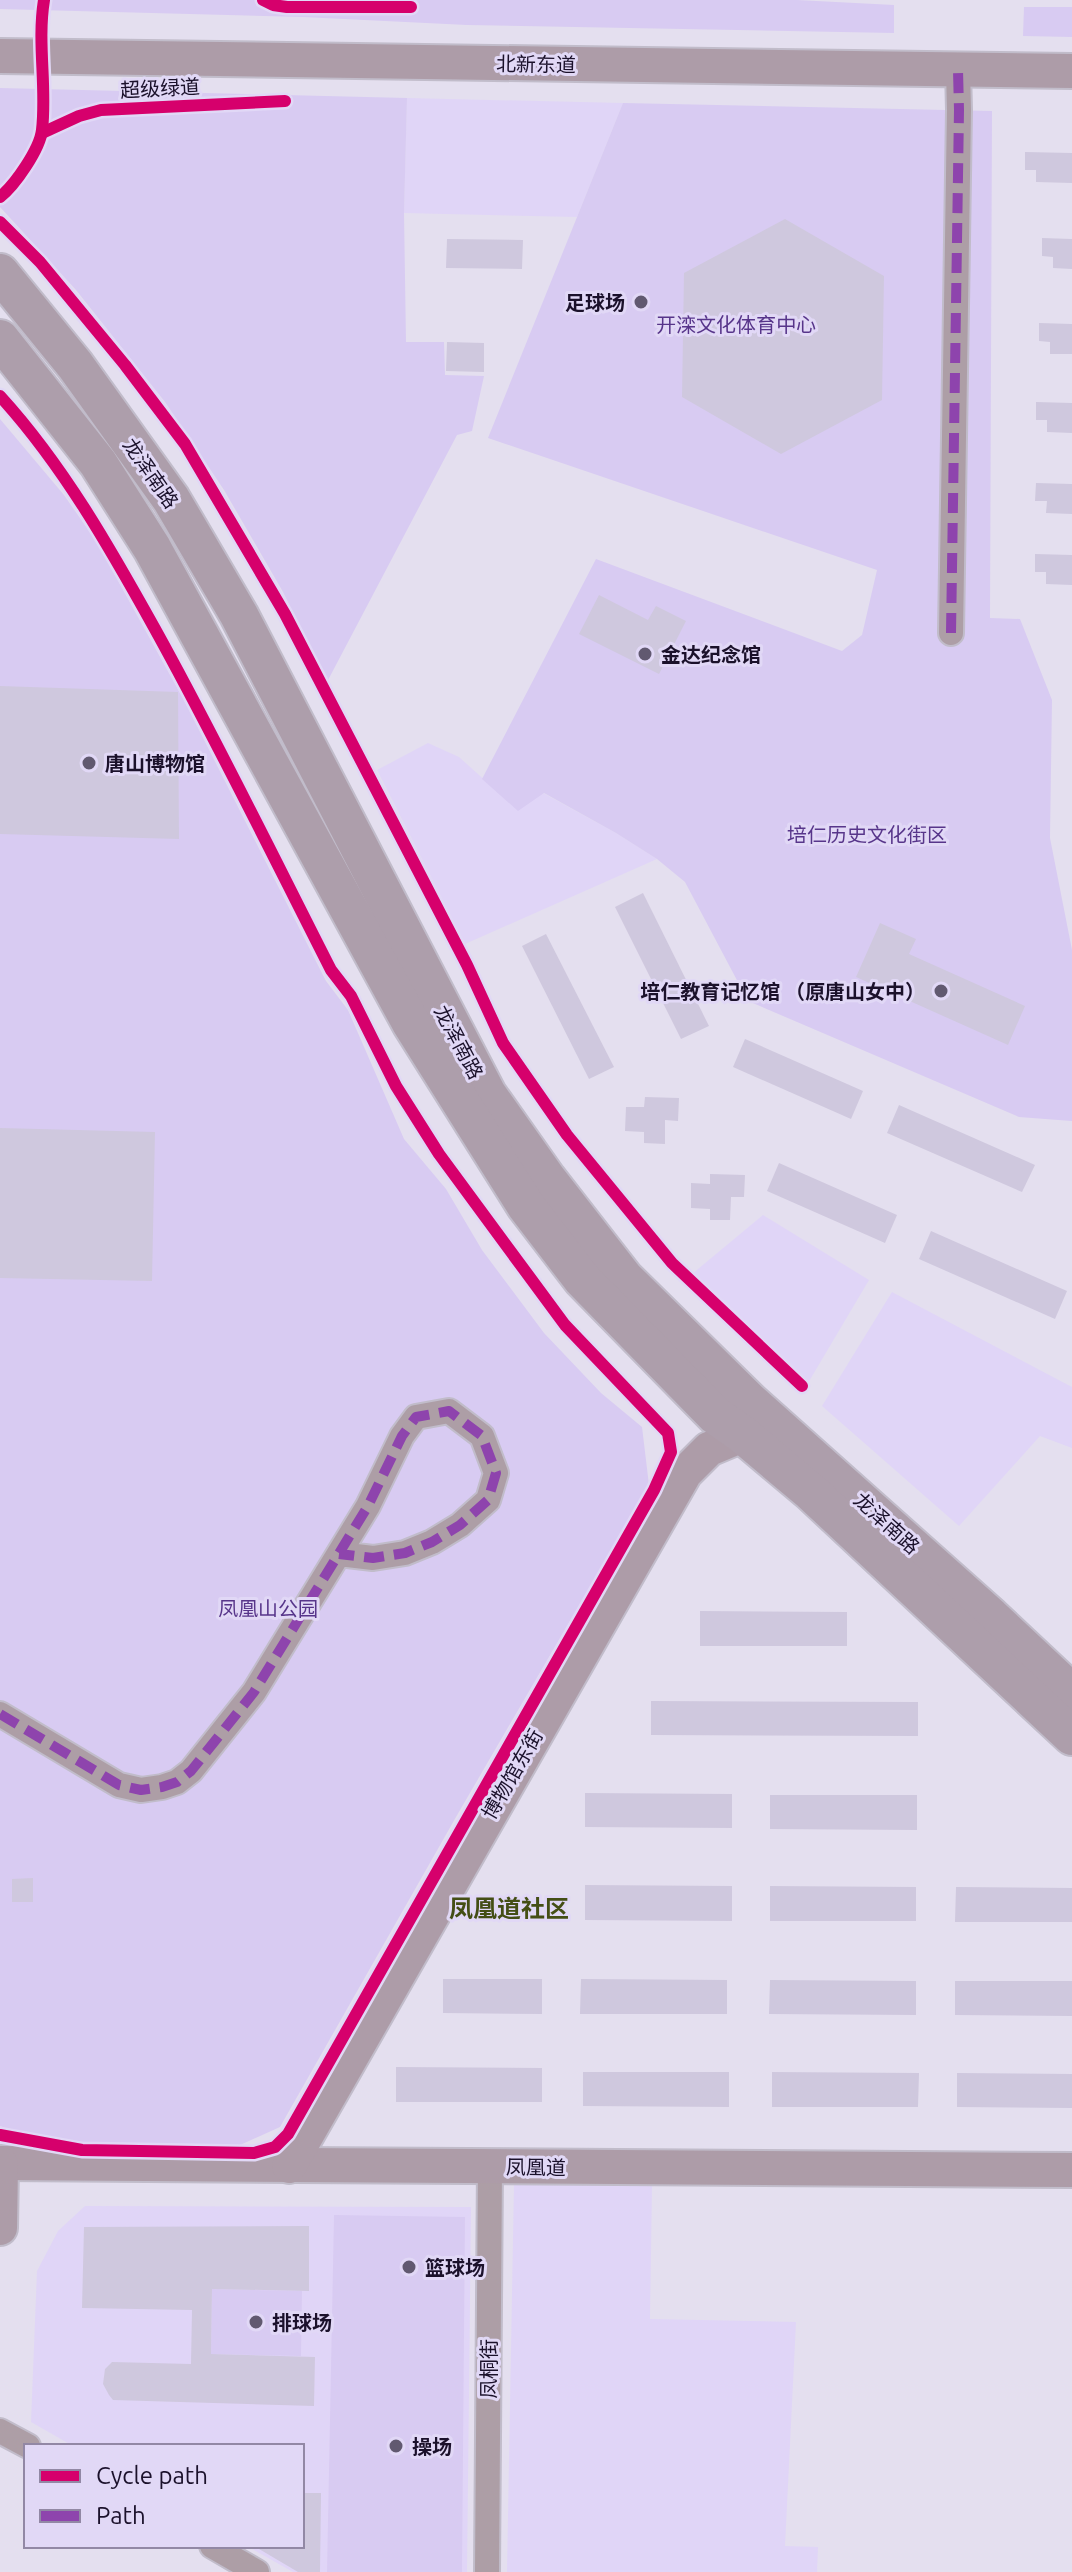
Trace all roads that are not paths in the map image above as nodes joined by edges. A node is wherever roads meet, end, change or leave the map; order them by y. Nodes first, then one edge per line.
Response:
1 (0, 56) edge
2 (958, 70) junction
3 (1072, 71) edge
4 (0, 273) edge
5 (0, 339) edge
6 (951, 633) dead end
7 (758, 1428) junction
8 (339, 1554) junction
9 (1072, 1693) edge
10 (0, 1714) edge
11 (1072, 1736) edge
12 (1, 2164) edge
13 (289, 2166) junction
14 (490, 2166) junction
15 (1072, 2170) edge
16 (0, 2228) edge
17 (0, 2431) edge
18 (24, 2444) edge
19 (215, 2548) edge
20 (257, 2572) edge
21 (487, 2572) edge

1 - 2 street, 北新东道
2 - 3 street, 北新东道
2 - 6 street
4 - 7 main road, 龙泽南路
5 - 7 main road, 龙泽南路
7 - 9 main road, 龙泽南路
7 - 11 main road, 龙泽南路
7 - 13 street, 博物馆东街
8 - 8 street
8 - 10 street
12 - 13 street, 凤凰道
12 - 16 street
13 - 14 street, 凤凰道
14 - 15 street, 凤凰道
14 - 21 street, 凤桐街
17 - 18 street
19 - 20 street

